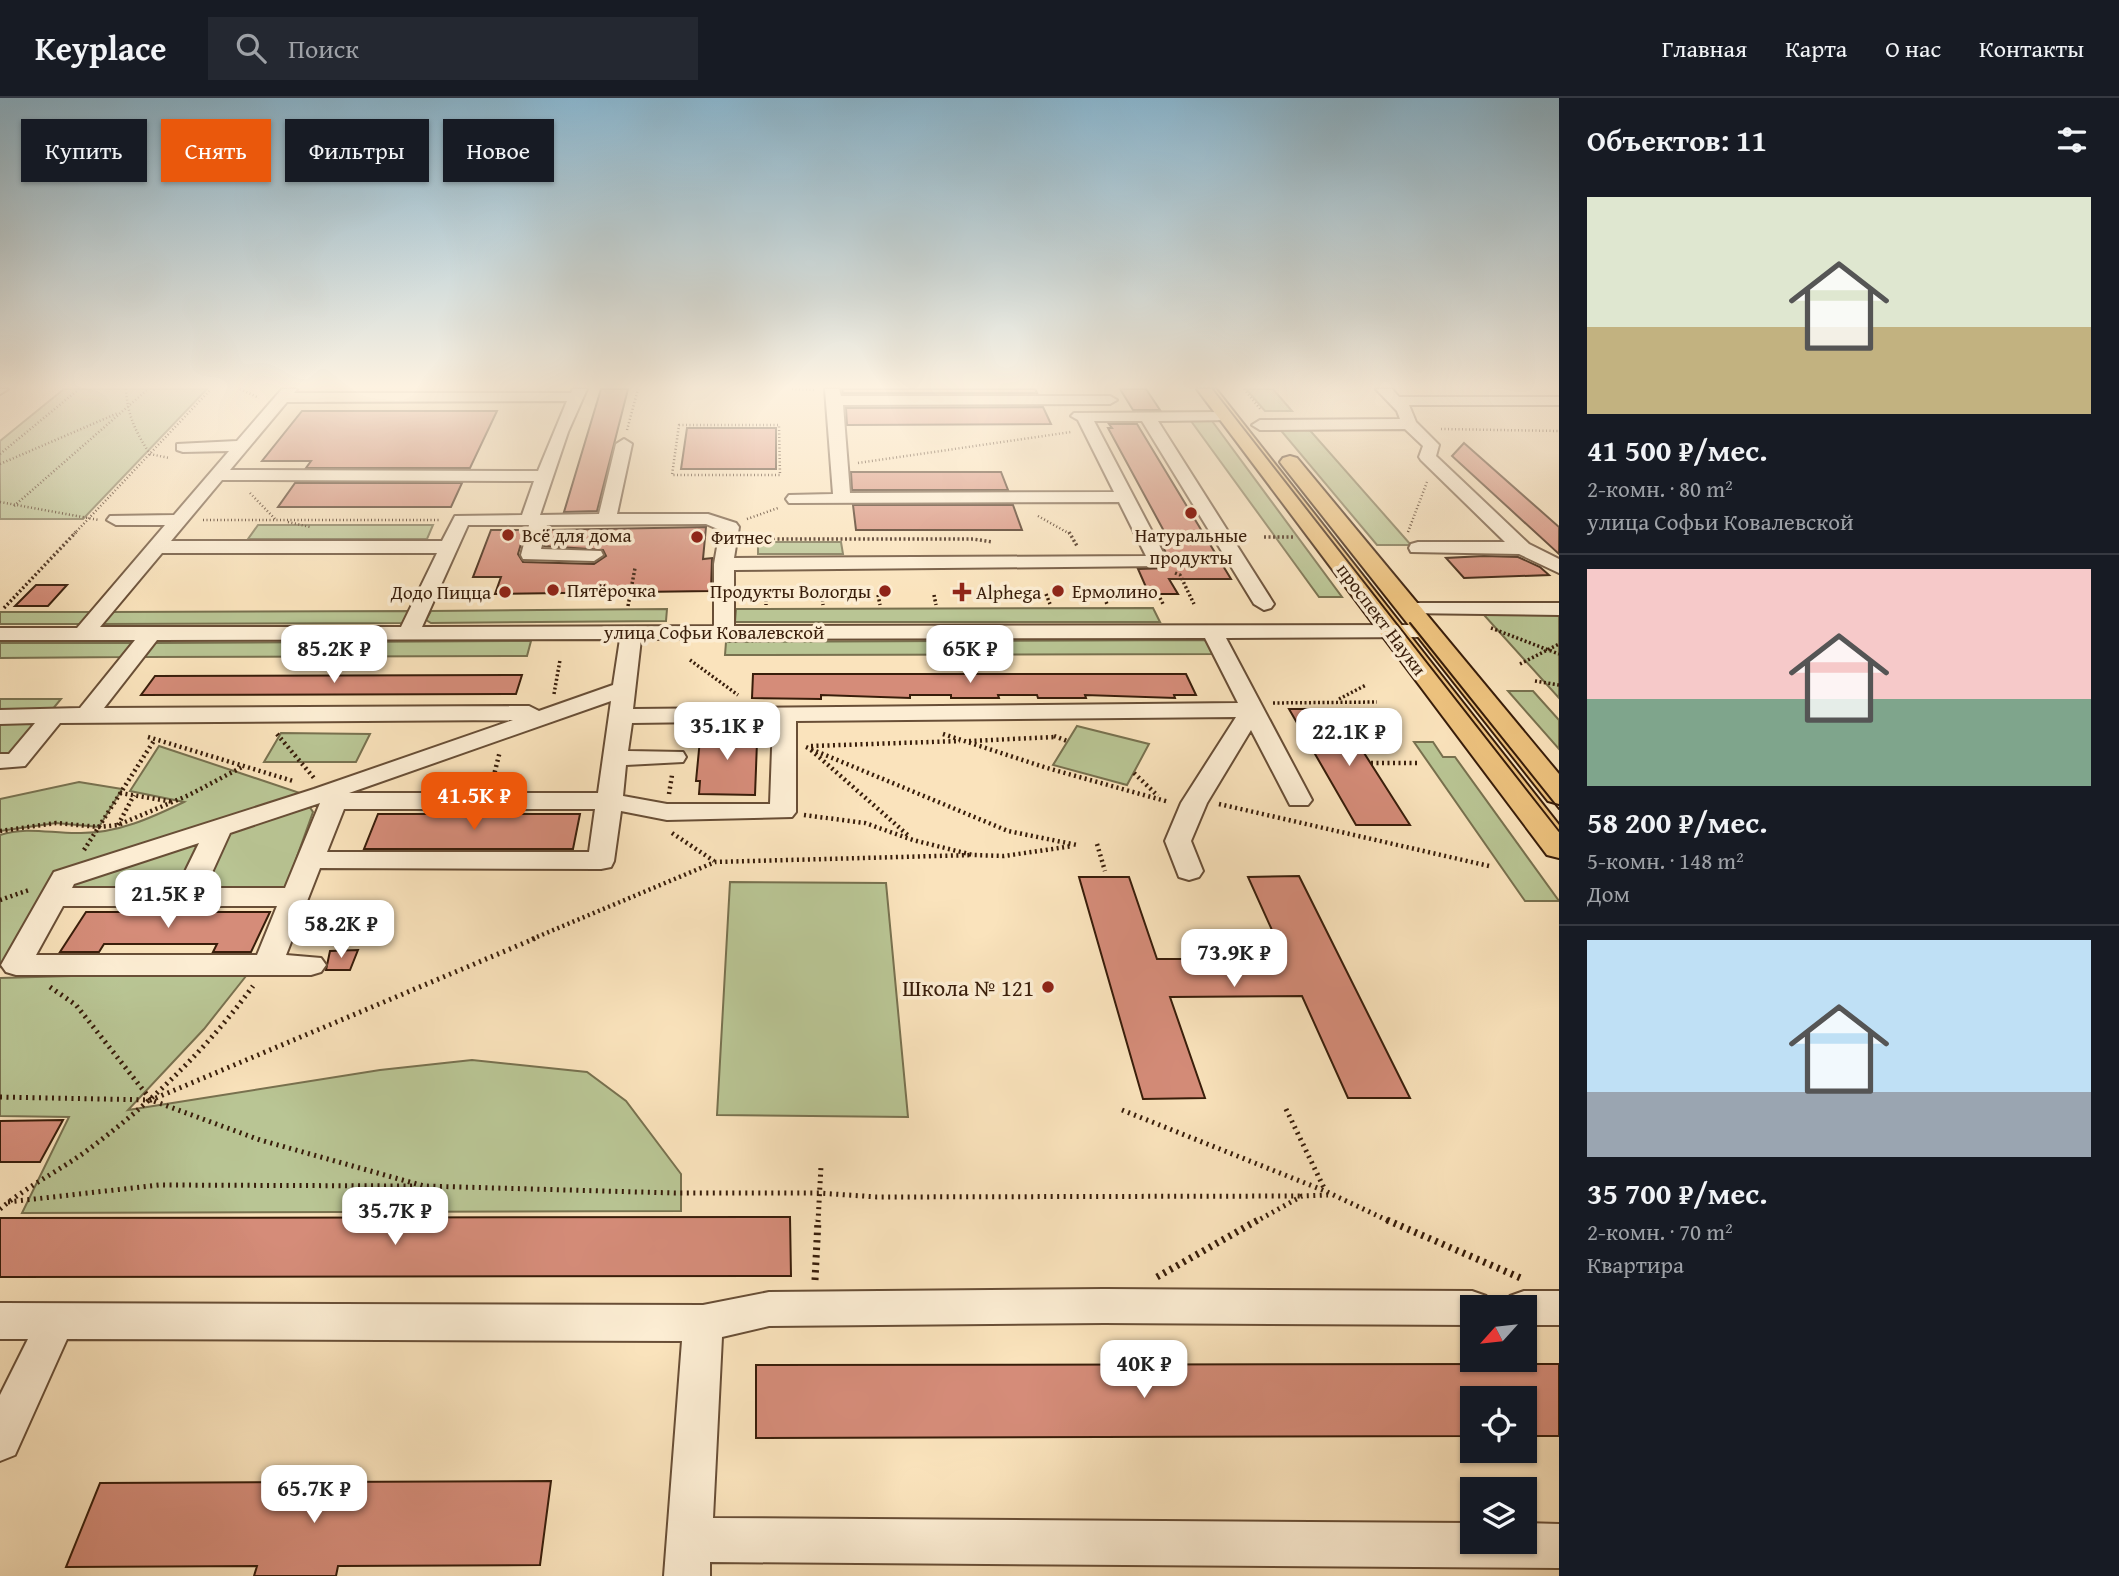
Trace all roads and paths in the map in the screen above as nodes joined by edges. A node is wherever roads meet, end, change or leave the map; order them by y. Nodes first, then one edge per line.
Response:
1 (70, 458) edge
2 (146, 458) edge
3 (236, 458) edge
4 (551, 458) edge
5 (621, 458) edge
6 (674, 458) edge
7 (780, 458) edge
8 (839, 458) edge
9 (892, 458) edge
10 (1105, 458) edge
11 (1173, 458) edge
12 (1259, 458) edge
13 (1288, 458) edge
14 (1428, 458) edge
15 (840, 467) junction
16 (1442, 472) junction
17 (226, 475) junction
18 (780, 475) joint
19 (545, 476) junction
20 (1124, 497) junction
21 (1001, 498) junction
22 (842, 499) junction
23 (0, 502) edge
24 (790, 502) joint
25 (14, 506) junction
26 (607, 519) junction
27 (88, 520) junction
28 (116, 520) joint
29 (182, 520) junction
30 (277, 520) junction
31 (461, 520) junction
32 (534, 520) junction
33 (730, 527) junction
34 (316, 528) dead end
35 (1412, 542) joint
36 (157, 547) junction
37 (448, 547) junction
38 (1522, 548) junction
39 (594, 555) dead end
40 (1083, 555) dead end
41 (1158, 562) junction
42 (724, 564) junction
43 (1559, 567) edge
44 (635, 568) dead end
45 (1046, 594) dead end
46 (1102, 594) dead end
47 (1158, 594) dead end
48 (766, 595) dead end
49 (822, 595) dead end
50 (878, 595) dead end
51 (934, 595) dead end
52 (990, 595) dead end
53 (1050, 604) dead end
54 (1107, 604) dead end
55 (1163, 604) dead end
56 (1194, 604) dead end
57 (1264, 604) dead end
58 (823, 605) dead end
59 (880, 605) dead end
60 (936, 605) dead end
61 (993, 605) dead end
62 (628, 606) dead end
63 (766, 606) dead end
64 (4, 608) dead end
65 (1559, 609) edge
66 (1418, 620) junction
67 (1486, 625) dead end
68 (1212, 631) junction
69 (1392, 631) junction
70 (631, 632) junction
71 (724, 632) junction
72 (409, 633) junction
73 (0, 634) edge
74 (83, 634) junction
75 (152, 634) junction
76 (1559, 644) edge
77 (1548, 650) junction
78 (1559, 654) edge
79 (560, 660) dead end
80 (690, 660) dead end
81 (1520, 664) dead end
82 (1535, 681) dead end
83 (1366, 685) dead end
84 (1559, 685) edge
85 (625, 689) junction
86 (1337, 699) junction
87 (1377, 702) dead end
88 (1252, 710) junction
89 (773, 712) junction
90 (552, 713) junction
91 (1339, 713) dead end
92 (1385, 713) dead end
93 (54, 715) junction
94 (88, 715) junction
95 (260, 715) junction
96 (621, 716) junction
97 (0, 717) edge
98 (505, 730) junction
99 (939, 732) dead end
100 (144, 735) dead end
101 (1055, 737) dead end
102 (155, 739) junction
103 (965, 741) junction
104 (797, 747) junction
105 (674, 757) dead end
106 (616, 758) junction
107 (0, 761) edge
108 (1371, 763) dead end
109 (1419, 763) dead end
110 (242, 767) junction
111 (1134, 774) dead end
112 (120, 793) junction
113 (1559, 794) edge
114 (134, 795) junction
115 (328, 797) junction
116 (1161, 799) junction
117 (1299, 800) dead end
118 (488, 801) junction
119 (174, 802) junction
120 (611, 802) junction
121 (1194, 803) junction
122 (783, 812) junction
123 (118, 825) junction
124 (99, 827) junction
125 (220, 827) junction
126 (0, 831) edge
127 (913, 840) junction
128 (1097, 844) dead end
129 (1559, 848) edge
130 (973, 855) junction
131 (310, 860) junction
132 (1489, 866) dead end
133 (1189, 871) dead end
134 (1105, 872) dead end
135 (59, 888) junction
136 (187, 897) junction
137 (295, 897) junction
138 (16, 965) junction
139 (268, 965) junction
140 (312, 965) dead end
141 (0, 1097) edge
142 (151, 1100) junction
143 (1286, 1109) dead end
144 (1122, 1110) dead end
145 (821, 1166) dead end
146 (424, 1186) junction
147 (819, 1192) junction
148 (1326, 1193) junction
149 (1302, 1196) junction
150 (8, 1202) junction
151 (0, 1209) edge
152 (1151, 1280) dead end
153 (1539, 1300) edge
154 (813, 1308) junction
155 (1460, 1308) edge
156 (0, 1321) edge
157 (56, 1321) junction
158 (703, 1323) junction
159 (0, 1440) edge
160 (1559, 1546) edge
161 (688, 1558) edge

1 - 25 path
2 - 27 path
3 - 17 street
4 - 19 street
5 - 26 street
6 - 18 path
7 - 18 path
8 - 15 street
9 - 15 path
10 - 20 street
11 - 57 street
12 - 69 main road, проспект Науки
13 - 66 main road, проспект Науки
14 - 16 street
15 - 22 street
16 - 35 path
16 - 38 street
17 - 19 street
17 - 29 street
17 - 30 path
19 - 32 street
20 - 21 street
20 - 41 street
21 - 22 street
21 - 40 path
22 - 24 street
23 - 25 path
24 - 33 path
25 - 27 path
26 - 32 street
26 - 33 street
27 - 28 path
27 - 64 path
28 - 29 street
29 - 30 path
29 - 36 street
30 - 31 path
30 - 34 path
31 - 32 street
31 - 37 street
32 - 39 street
33 - 42 street
35 - 38 street
36 - 37 street
36 - 74 street
37 - 72 street
38 - 43 street
41 - 42 street
41 - 56 path
42 - 71 street
44 - 62 path
45 - 53 path
46 - 54 path
47 - 55 path
48 - 63 path
49 - 58 path
50 - 59 path
51 - 60 path
52 - 61 path
65 - 66 street
66 - 69 street, улица Софьи Ковалевской
66 - 113 main road, проспект Науки
67 - 77 path
68 - 69 street, улица Софьи Ковалевской
68 - 71 street, улица Софьи Ковалевской
68 - 88 street
69 - 129 main road, проспект Науки
70 - 71 street, улица Софьи Ковалевской
70 - 72 street, улица Софьи Ковалевской
70 - 85 street
72 - 75 street, улица Софьи Ковалевской
73 - 74 street, улица Софьи Ковалевской
74 - 75 street, улица Софьи Ковалевской
75 - 94 street
76 - 77 path
77 - 78 path
77 - 81 path
79 - 90 path
80 - 89 path
82 - 84 path
83 - 86 path
85 - 90 street
85 - 96 street
86 - 87 path
86 - 88 path
88 - 89 street
88 - 117 street
88 - 121 street
89 - 96 street
89 - 104 street
90 - 95 street
90 - 98 street
91 - 92 path
93 - 94 street
93 - 97 street
93 - 107 street
94 - 95 street
95 - 115 path
96 - 106 street
98 - 115 street
98 - 118 path
99 - 103 path
100 - 102 path
101 - 103 path
102 - 110 path
102 - 112 path
103 - 104 path
103 - 116 path
104 - 122 street
104 - 127 path
104 - 130 path
105 - 106 street
106 - 120 street
108 - 109 path
110 - 115 path
110 - 119 path
111 - 116 path
112 - 114 path
112 - 124 path
114 - 119 path
114 - 123 path
115 - 118 street
115 - 125 street
115 - 131 street
116 - 121 path
118 - 120 street
119 - 123 path
120 - 122 street
120 - 131 street
121 - 132 path
121 - 133 street
122 - 127 path
123 - 124 path
124 - 126 path
124 - 135 path
125 - 135 street
125 - 136 street
127 - 130 path
128 - 134 path
130 - 142 path
131 - 137 street
135 - 136 street
135 - 138 street
136 - 137 street
137 - 139 street
138 - 139 street
138 - 142 path
139 - 140 street
139 - 142 path
141 - 142 path
142 - 146 path
142 - 150 path
143 - 148 path
144 - 148 path
145 - 147 path
146 - 147 path
146 - 150 path
147 - 149 path
147 - 154 path
148 - 149 path
148 - 153 path
149 - 152 path
150 - 151 path
154 - 155 street
154 - 158 street
156 - 157 street
157 - 158 street
157 - 159 street
158 - 161 street
160 - 161 street

